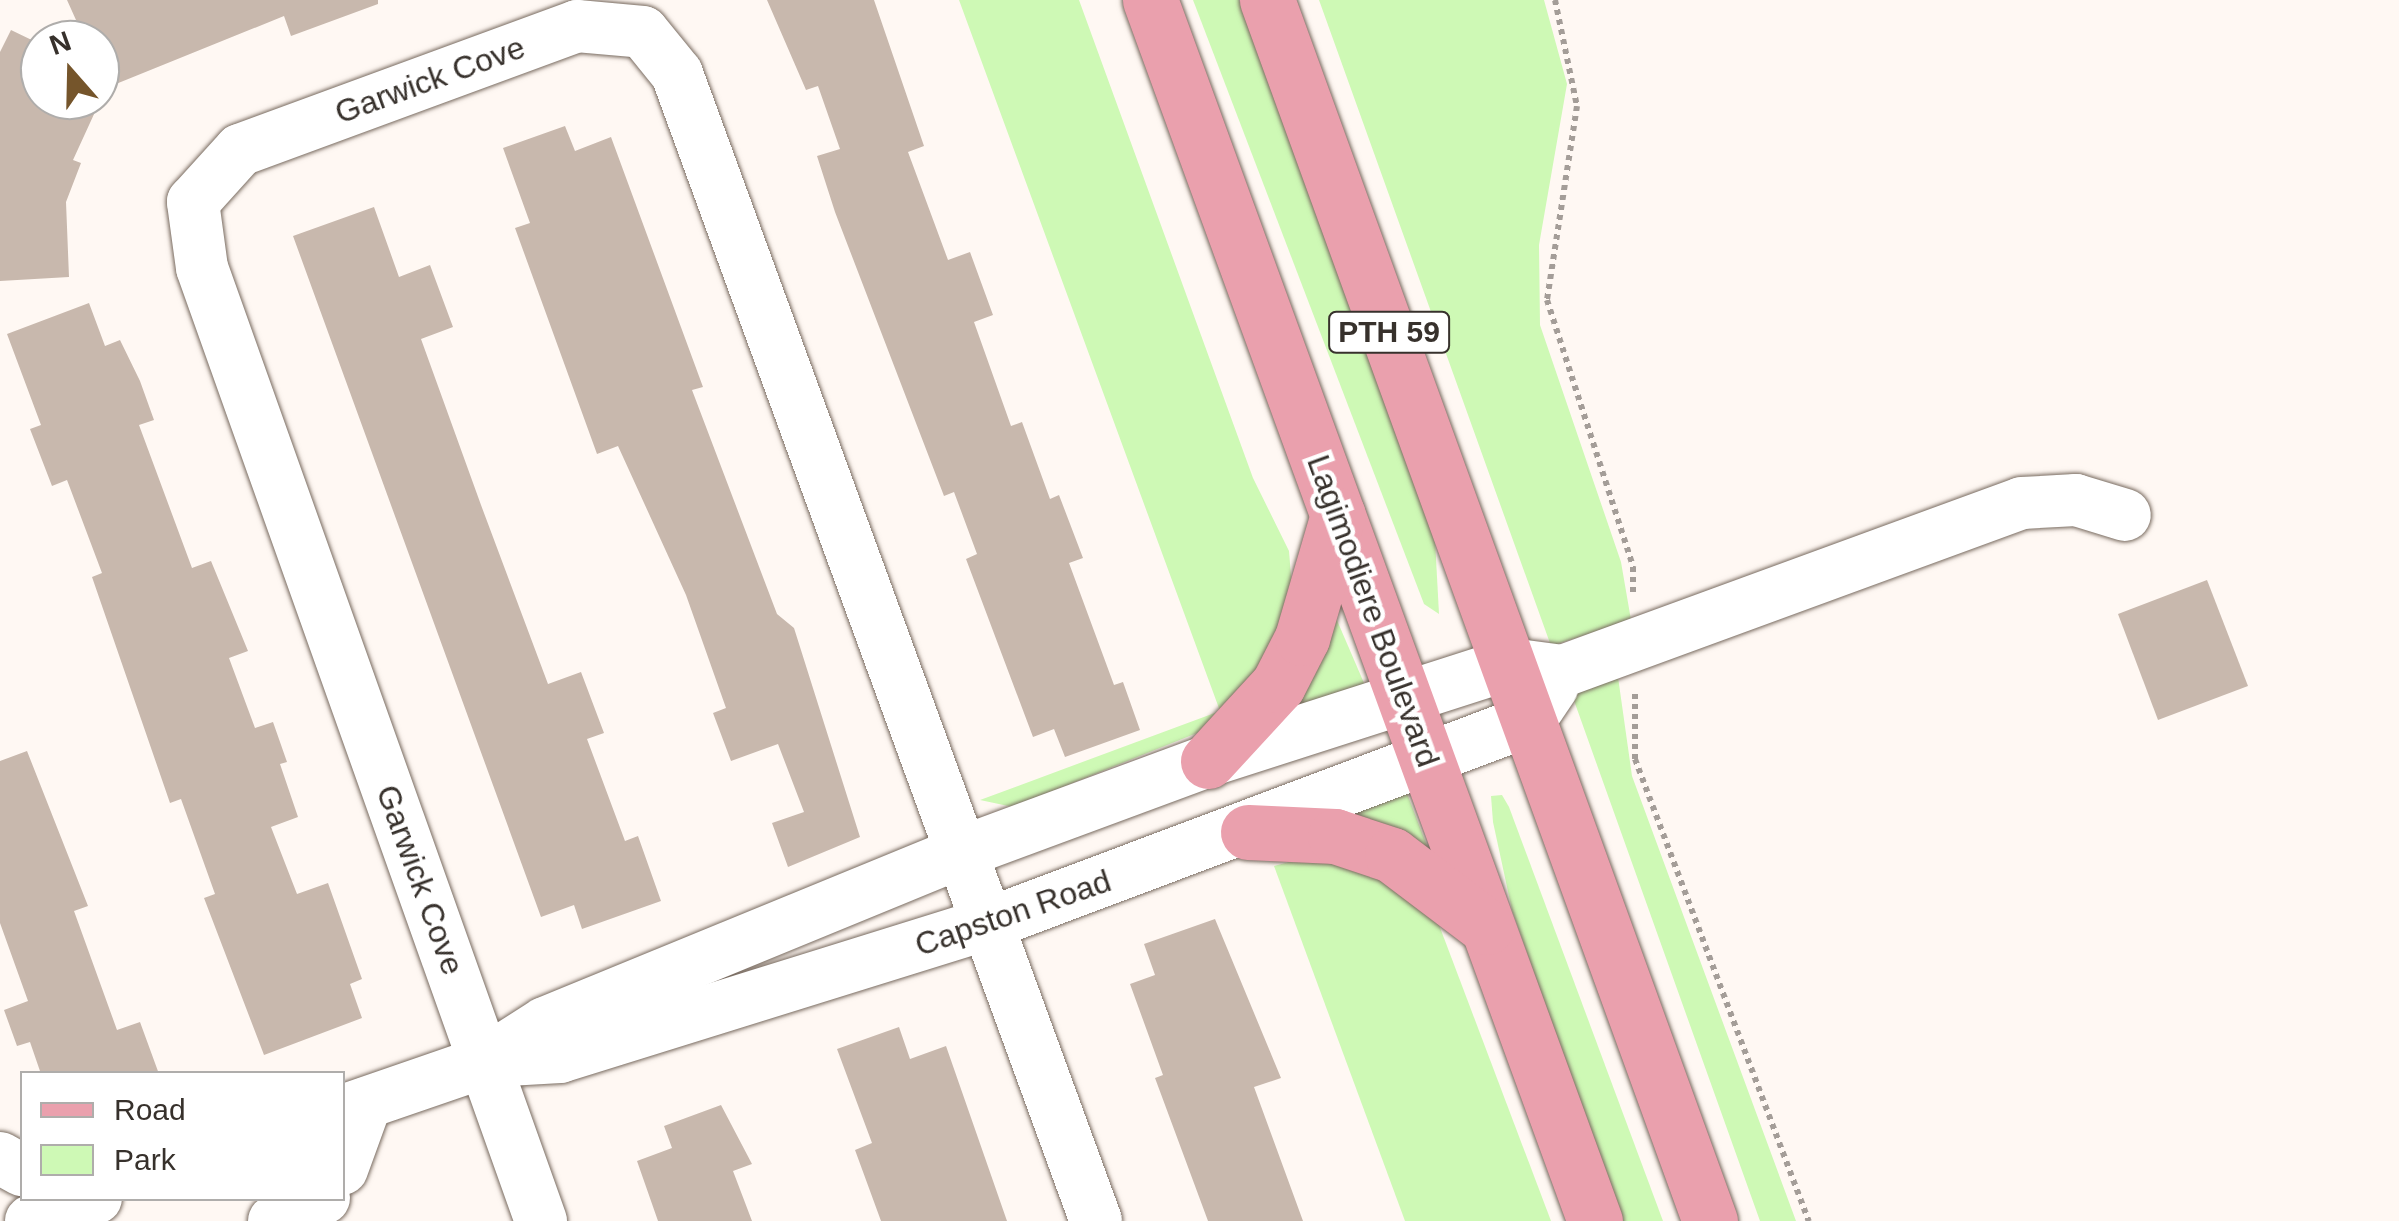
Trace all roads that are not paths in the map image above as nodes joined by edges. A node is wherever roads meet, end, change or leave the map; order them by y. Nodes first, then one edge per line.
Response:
1 (1150, 0) edge
2 (1267, 0) edge
3 (1338, 515) junction
4 (2125, 515) dead end
5 (1510, 664) junction
6 (1564, 671) junction
7 (1404, 698) junction
8 (1530, 720) junction
9 (1426, 758) junction
10 (1208, 761) junction
11 (1248, 832) junction
12 (962, 852) junction
13 (985, 925) junction
14 (1490, 931) junction
15 (484, 1062) junction
16 (354, 1107) edge
17 (345, 1154) edge
18 (88, 1201) edge
19 (317, 1201) edge
20 (32, 1221) edge
21 (274, 1221) edge
22 (541, 1221) edge
23 (1096, 1221) edge
24 (1595, 1221) edge
25 (1710, 1221) edge

1 - 3 main road, Lagimodiere Boulevard / PTH 59
2 - 5 main road, PTH 59
3 - 7 main road, Lagimodiere Boulevard / PTH 59
3 - 10 main road
4 - 6 street
5 - 6 street
5 - 7 street, Capston Road
5 - 8 main road, PTH 59
6 - 8 street
7 - 9 main road, Lagimodiere Boulevard / PTH 59
7 - 10 street, Capston Road
8 - 9 street, Capston Road
8 - 25 main road, PTH 59
9 - 11 street, Capston Road
9 - 14 main road, Lagimodiere Boulevard / PTH 59
10 - 12 street, Capston Road
11 - 13 street, Capston Road
11 - 14 main road
12 - 13 street, Garwick Cove
12 - 15 street, Capston Road
12 - 15 street, Garwick Cove
13 - 15 street, Capston Road
13 - 23 street, Garwick Cove
14 - 24 main road, Lagimodiere Boulevard / PTH 59
15 - 16 street, Capston Road
15 - 22 street, Garwick Cove
16 - 17 street
18 - 20 street
19 - 21 street

